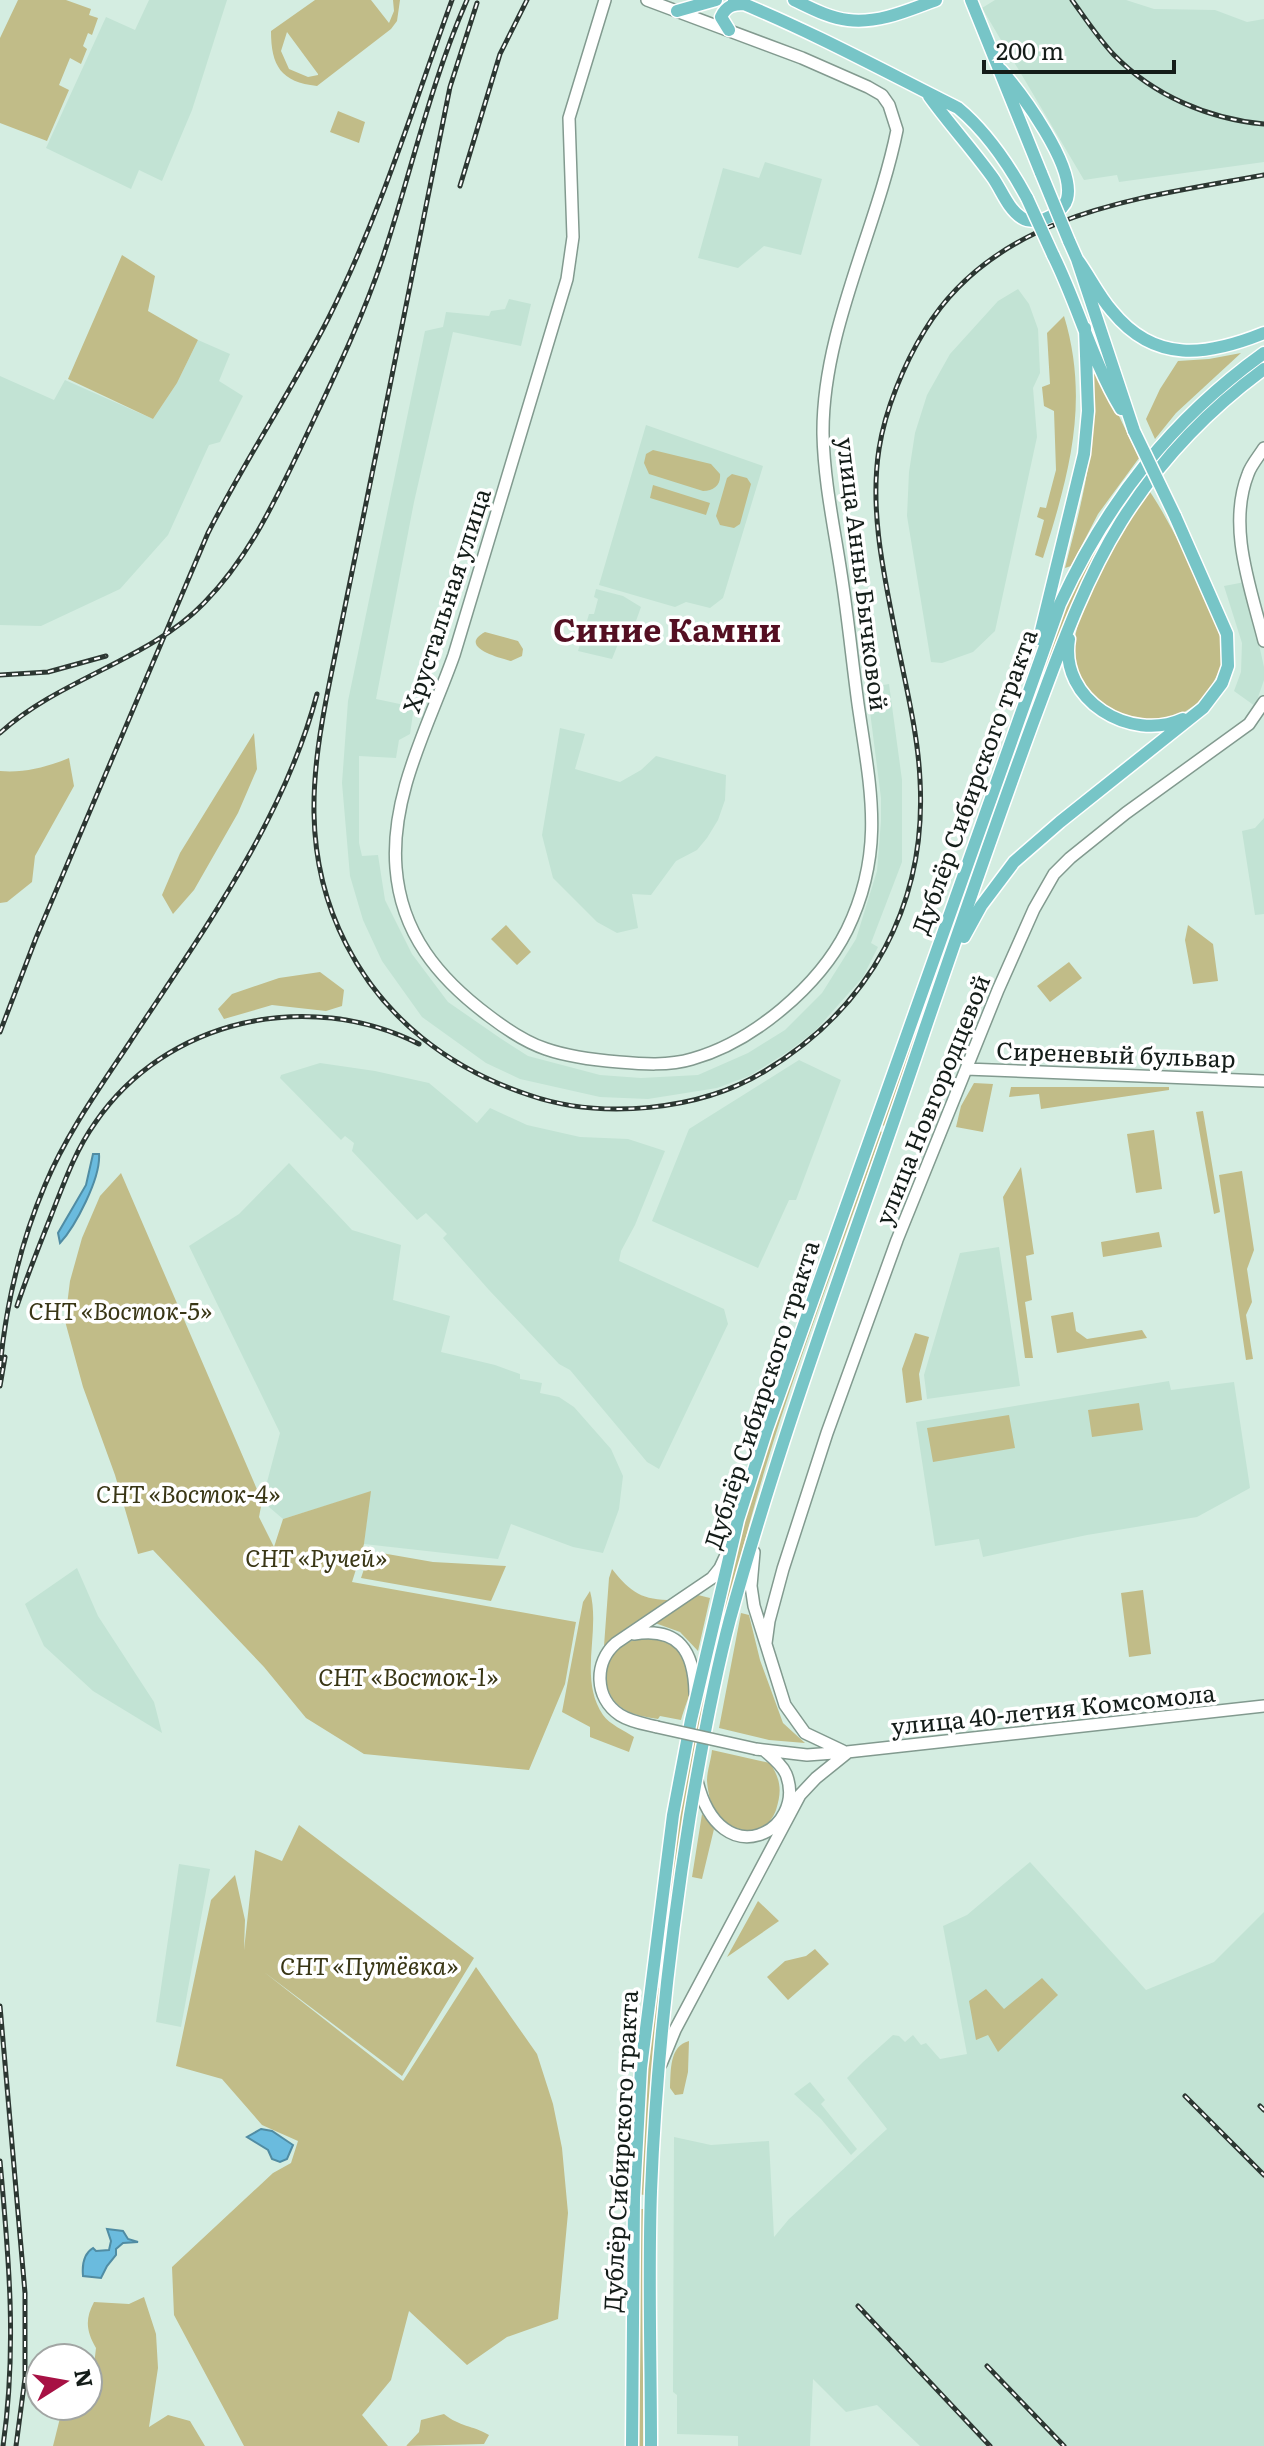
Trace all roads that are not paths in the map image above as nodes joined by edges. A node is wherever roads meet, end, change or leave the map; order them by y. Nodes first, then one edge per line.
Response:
1 (605, 0) edge
2 (647, 0) edge
3 (716, 0) edge
4 (794, 0) edge
5 (807, 0) edge
6 (936, 0) edge
7 (971, 0) edge
8 (739, 2) edge
9 (677, 11) junction
10 (860, 21) junction
11 (729, 30) junction
12 (1001, 70) junction
13 (927, 92) junction
14 (1077, 259) junction
15 (1085, 328) junction
16 (1264, 333) edge
17 (1264, 353) edge
18 (1264, 369) edge
19 (1134, 431) junction
20 (1180, 435) junction
21 (1264, 448) edge
22 (1103, 552) junction
23 (1264, 641) edge
24 (1264, 702) edge
25 (1022, 703) junction
26 (1203, 708) junction
27 (938, 991) junction
28 (652, 1064) joint
29 (966, 1069) junction
30 (1264, 1081) edge
31 (767, 1493) junction
32 (738, 1520) junction
33 (773, 1605) junction
34 (754, 1606) junction
35 (626, 1636) junction
36 (766, 1643) junction
37 (1264, 1706) edge
38 (691, 1720) junction
39 (760, 1750) junction
40 (847, 1752) junction
41 (697, 1779) junction
42 (659, 2069) junction
43 (632, 2446) edge
44 (651, 2446) edge

1 - 28 street, Хрустальная улица
2 - 9 street, улица Анны Бычковой
3 - 9 main road
4 - 10 main road
5 - 10 main road
6 - 10 main road
7 - 12 main road, Дублёр Сибирского тракта
8 - 11 main road
8 - 13 main road, Дублёр Сибирского тракта
9 - 11 street, улица Анны Бычковой
11 - 28 street, улица Анны Бычковой
12 - 13 main road
12 - 14 main road, Дублёр Сибирского тракта, bridge
13 - 15 main road, Дублёр Сибирского тракта, bridge
14 - 16 main road
14 - 19 main road, Дублёр Сибирского тракта
15 - 19 main road, Дублёр Сибирского тракта
15 - 25 main road, Дублёр Сибирского тракта
17 - 20 main road
18 - 20 main road
19 - 26 main road, Дублёр Сибирского тракта, bridge
20 - 22 main road, Дублёр Сибирского тракта
20 - 25 main road, Дублёр Сибирского тракта
21 - 23 street
22 - 26 main road, Дублёр Сибирского тракта
22 - 27 main road, Дублёр Сибирского тракта
24 - 29 street, улица Новгородцевой
25 - 32 main road, Дублёр Сибирского тракта
26 - 27 main road, Дублёр Сибирского тракта
27 - 31 main road, Дублёр Сибирского тракта
29 - 30 street, Сиреневый бульвар
29 - 33 street, улица Новгородцевой
31 - 34 street
31 - 41 main road, Дублёр Сибирского тракта
32 - 35 street, улица 40-летия Комсомола
32 - 38 main road, Дублёр Сибирского тракта
33 - 34 street
33 - 36 street, улица Новгородцевой
34 - 36 street
35 - 38 street
35 - 39 street, улица 40-летия Комсомола, bridge
36 - 40 street
37 - 40 street, улица 40-летия Комсомола
38 - 43 main road, Дублёр Сибирского тракта
39 - 40 street, улица 40-летия Комсомола
39 - 41 street
40 - 42 street
41 - 42 main road, Дублёр Сибирского тракта
42 - 44 main road, Дублёр Сибирского тракта

